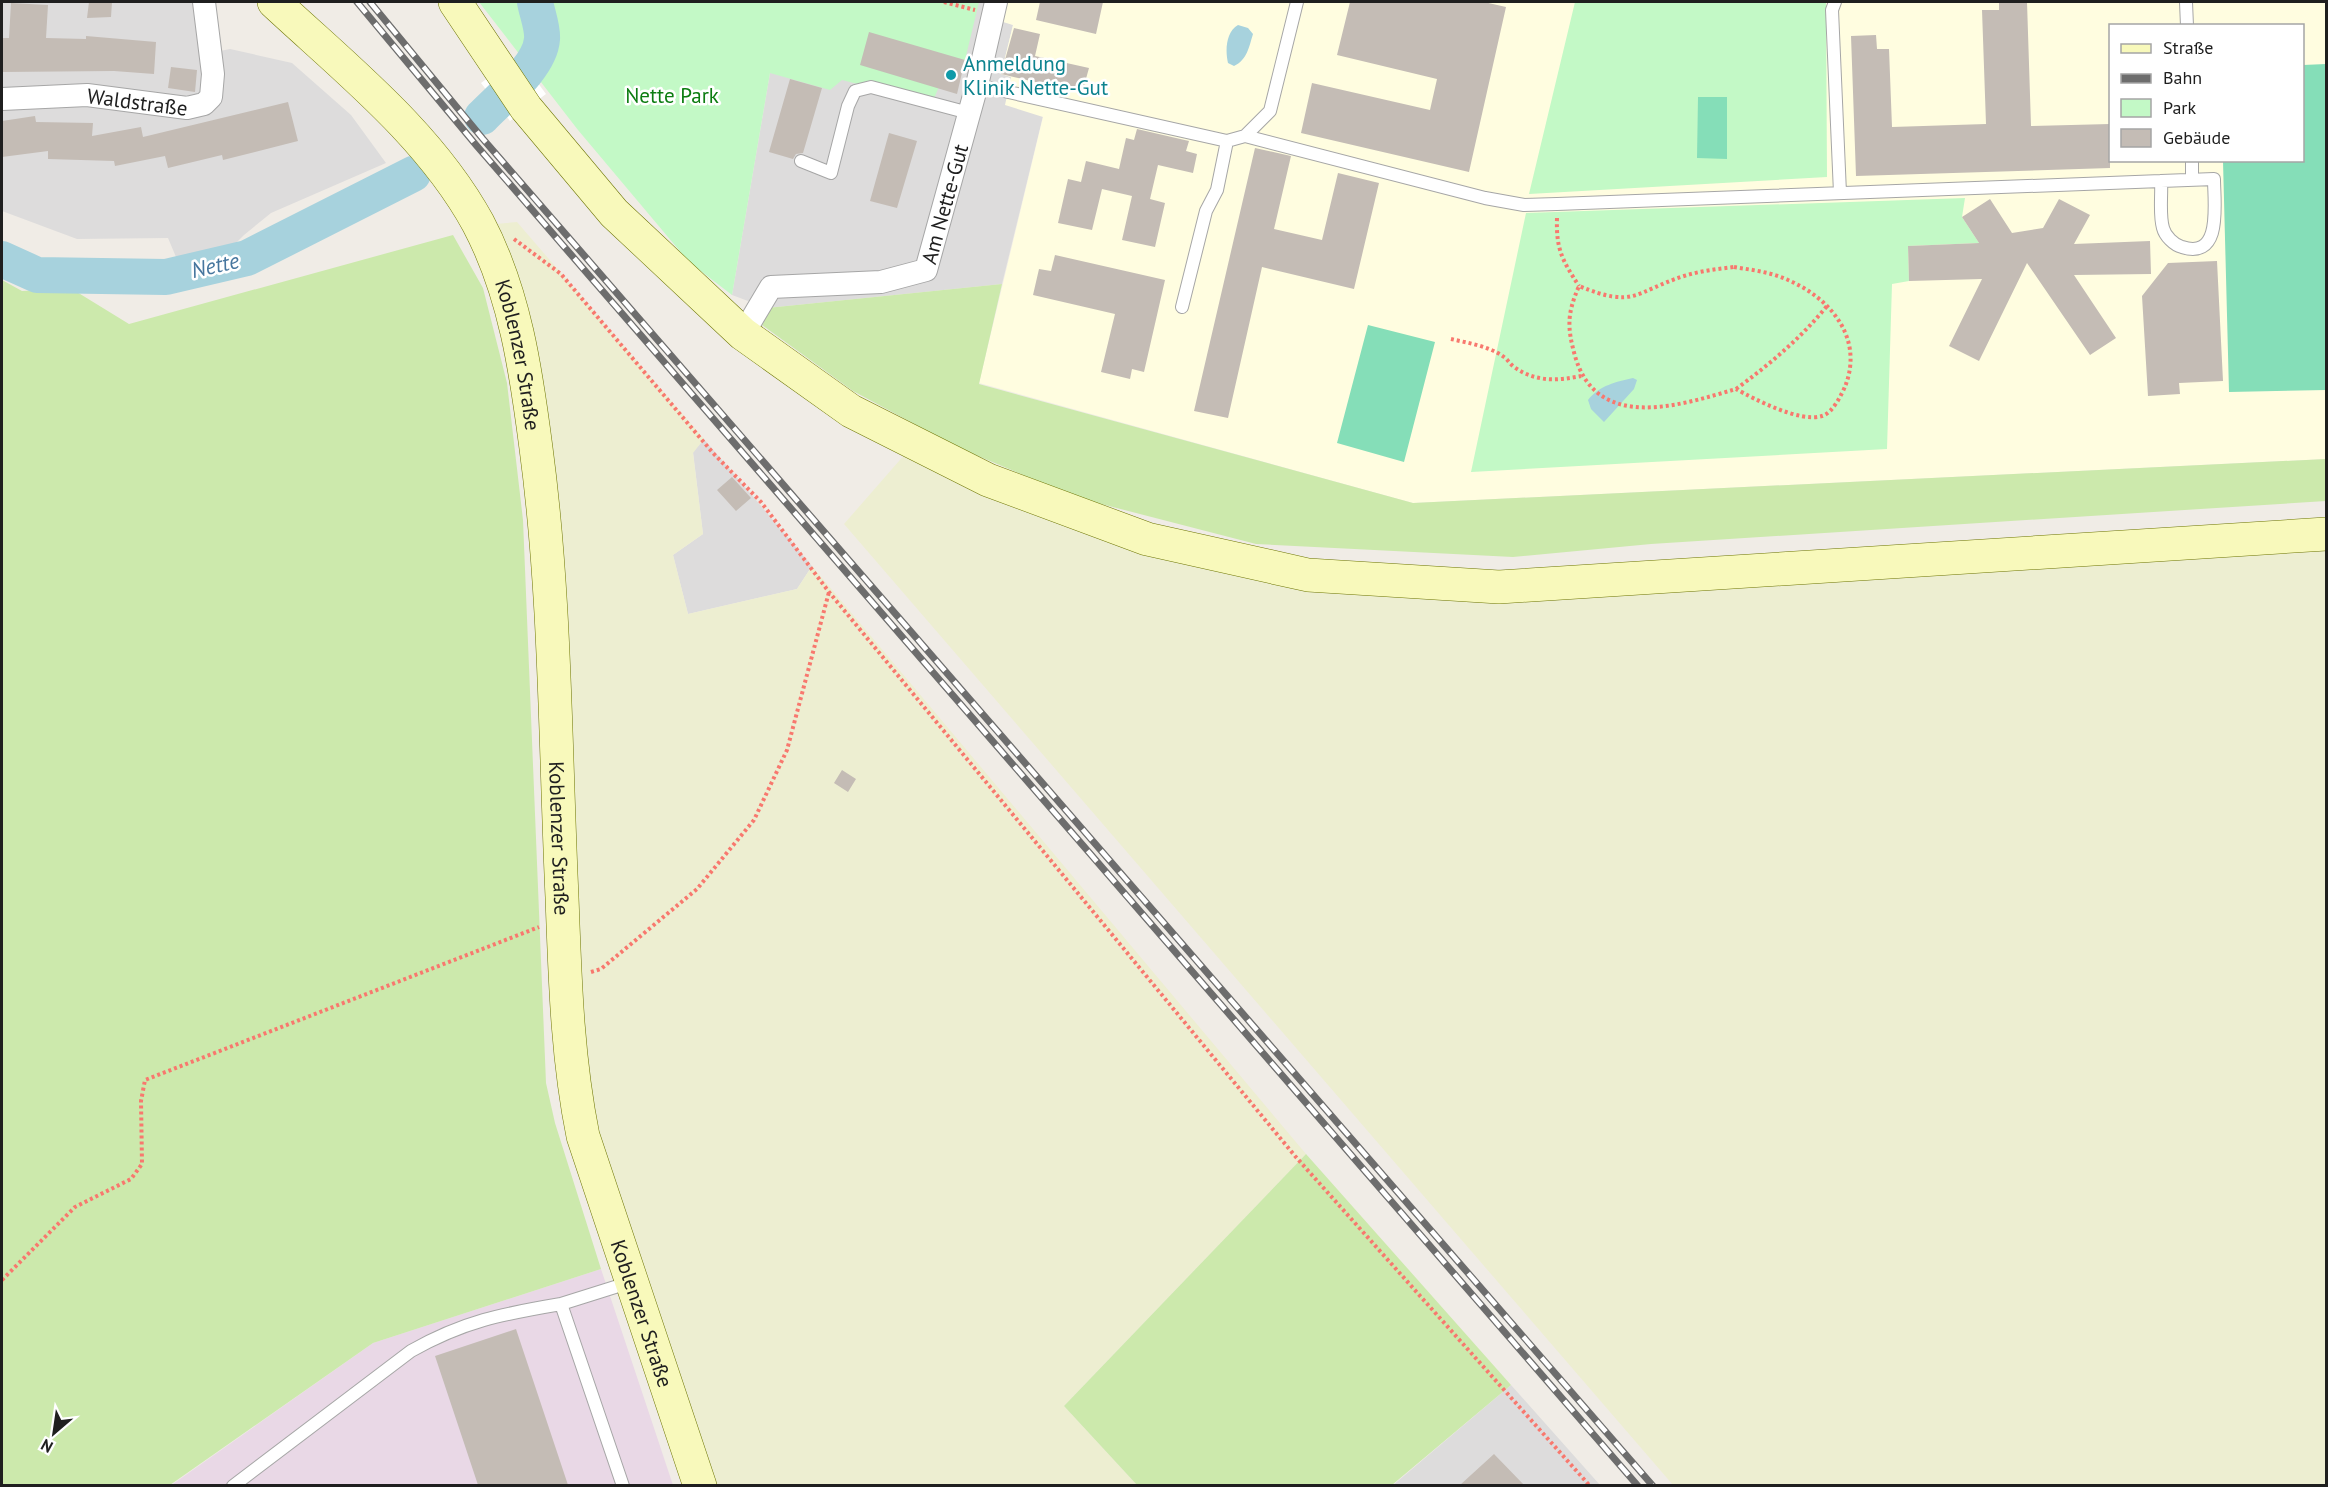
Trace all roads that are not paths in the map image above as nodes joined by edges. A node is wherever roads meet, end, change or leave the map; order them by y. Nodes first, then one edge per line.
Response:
1 (204, 2) edge
2 (274, 2) edge
3 (455, 2) edge
4 (1297, 2) edge
5 (1835, 2) edge
6 (2186, 2) edge
7 (995, 8) edge
8 (2187, 24) edge
9 (977, 85) junction
10 (2, 99) edge
11 (969, 113) junction
12 (1245, 136) junction
13 (1227, 141) junction
14 (801, 161) dead end
15 (2192, 162) edge
16 (2192, 180) junction
17 (2161, 181) junction
18 (1840, 193) junction
19 (1182, 307) dead end
20 (743, 334) junction
21 (2326, 534) edge
22 (632, 1282) junction
23 (561, 1304) junction
24 (233, 1485) edge
25 (623, 1485) edge
26 (700, 1485) edge

1 - 10 street, Waldstraße
2 - 22 main road, Koblenzer Straße
3 - 20 main road
4 - 12 lane
5 - 18 lane
6 - 8 lane
7 - 9 street, Am Nette-Gut
9 - 11 street, Am Nette-Gut
9 - 13 lane
11 - 14 lane
11 - 20 street, Am Nette-Gut
12 - 13 lane
12 - 18 lane
13 - 19 lane
15 - 16 lane
16 - 17 lane
16 - 17 lane
17 - 18 lane
20 - 21 main road
22 - 23 lane
22 - 26 main road, Koblenzer Straße
23 - 24 lane
23 - 25 lane

